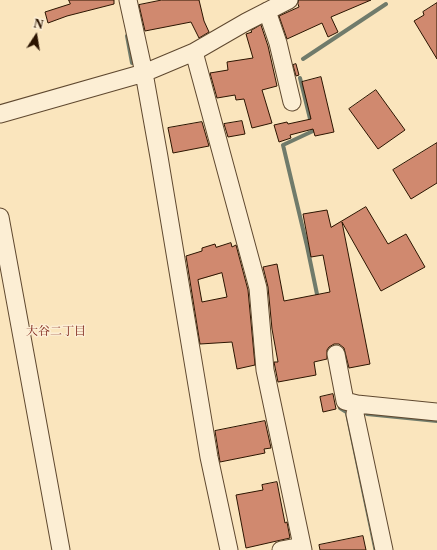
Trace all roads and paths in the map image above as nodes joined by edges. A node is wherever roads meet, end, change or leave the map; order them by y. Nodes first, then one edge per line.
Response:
1 (128, 0) edge
2 (289, 0) edge
3 (267, 11) junction
4 (194, 52) junction
5 (144, 73) junction
6 (292, 102) dead end
7 (0, 114) edge
8 (0, 217) edge
9 (336, 354) dead end
10 (358, 404) junction
11 (437, 412) edge
12 (303, 548) edge
13 (61, 550) edge
14 (229, 550) edge
15 (281, 550) edge
16 (384, 550) edge

1 - 5 street
2 - 3 street
3 - 4 street
3 - 6 street
4 - 5 street
4 - 12 street
5 - 7 street
5 - 14 street
8 - 13 street
9 - 10 street
10 - 11 street
10 - 16 street
12 - 15 street

